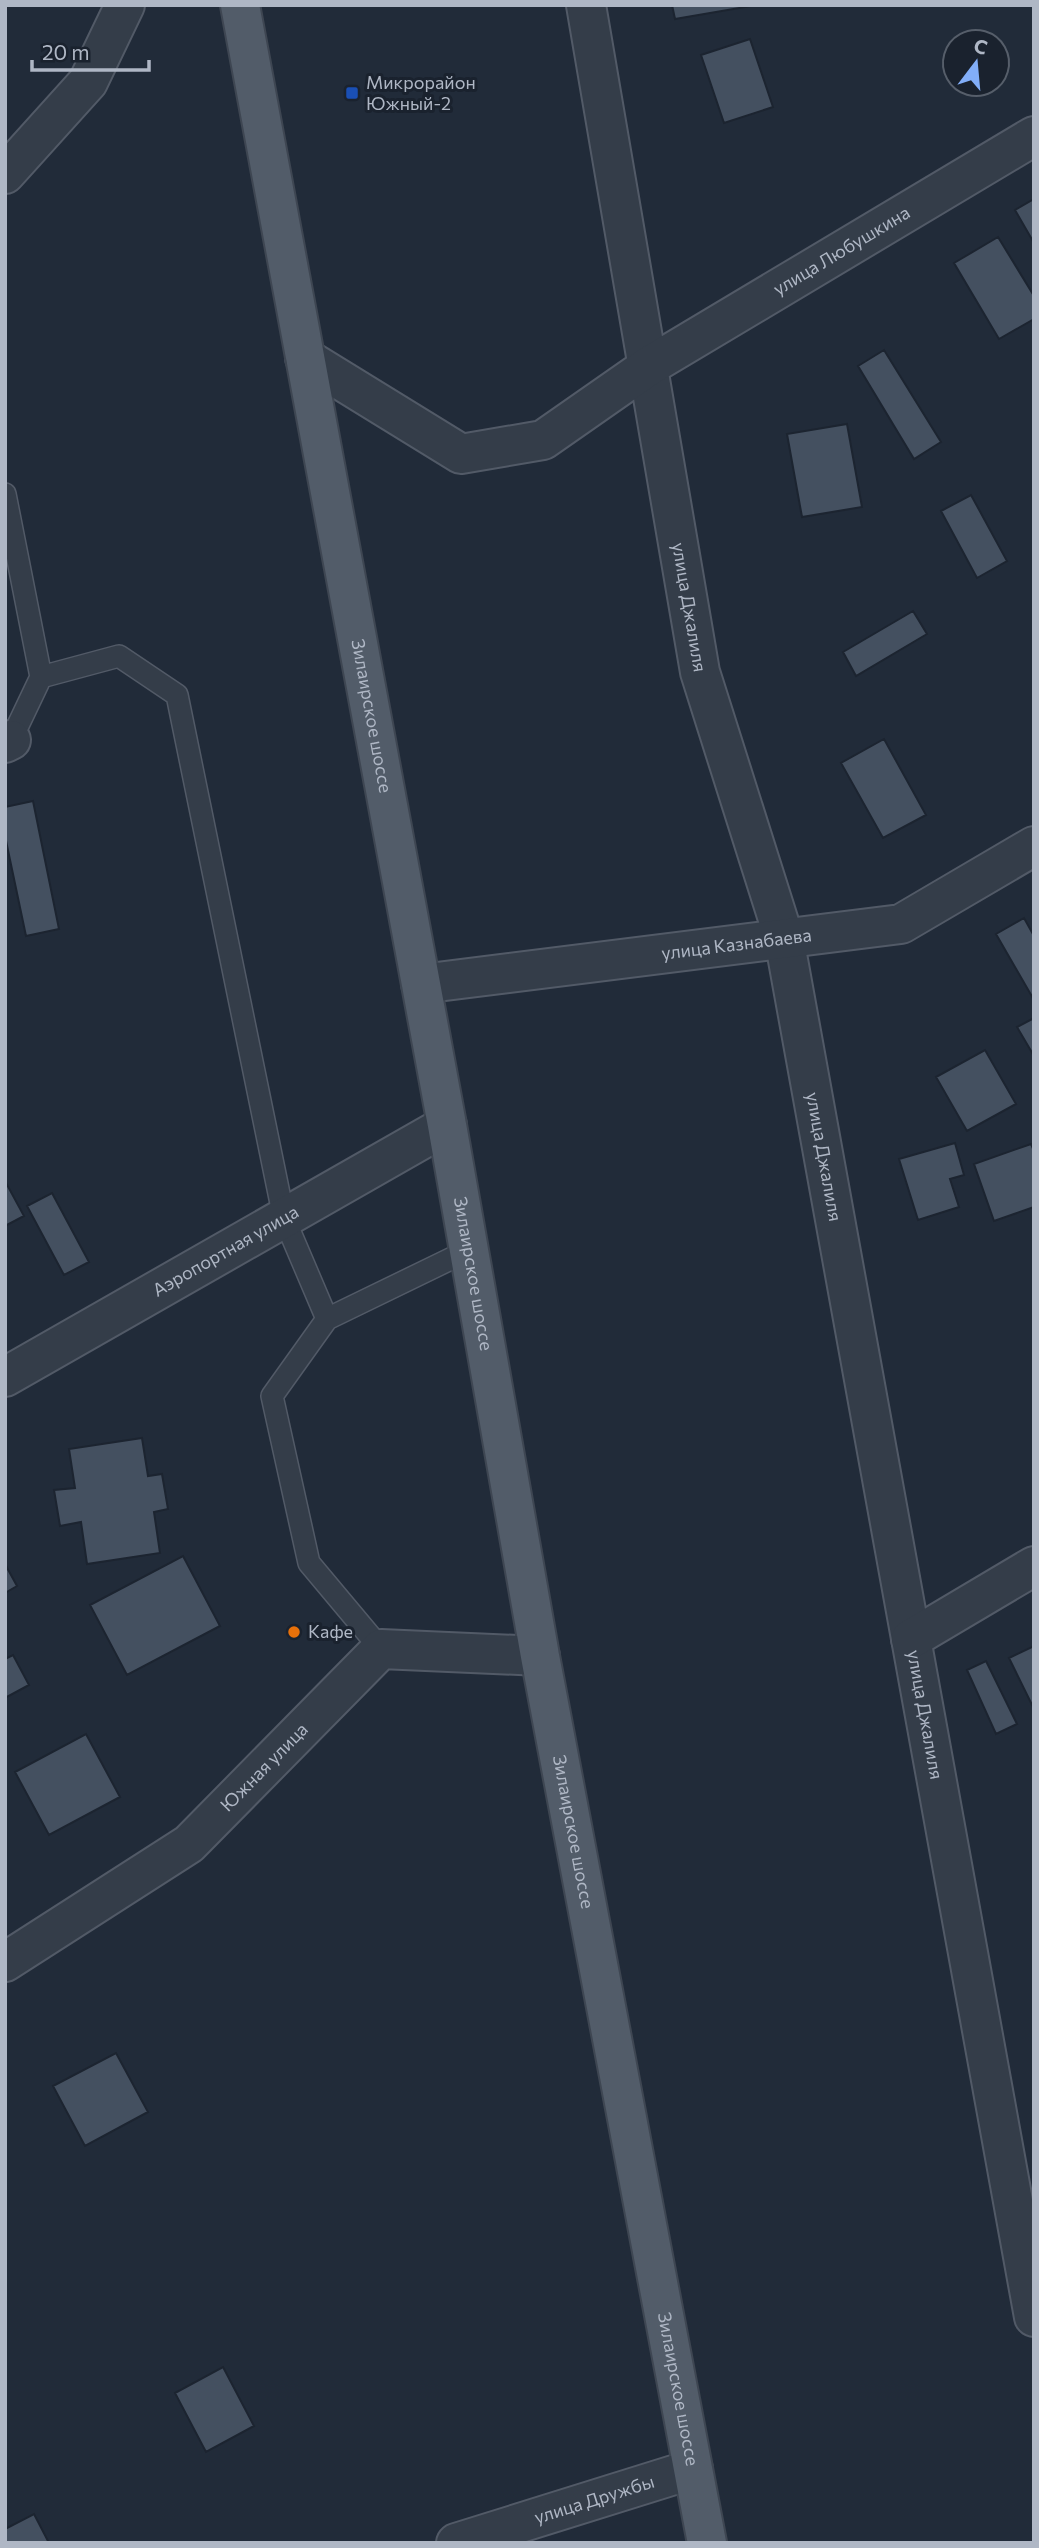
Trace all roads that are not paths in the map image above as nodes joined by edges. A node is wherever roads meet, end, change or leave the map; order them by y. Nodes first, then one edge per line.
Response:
1 (125, 5) edge
2 (240, 5) edge
3 (586, 5) edge
4 (1034, 136) edge
5 (5, 174) edge
6 (305, 358) junction
7 (649, 366) junction
8 (5, 494) edge
9 (41, 677) junction
10 (8, 742) edge
11 (1034, 846) edge
12 (785, 938) junction
13 (421, 984) junction
14 (447, 1125) junction
15 (284, 1217) junction
16 (469, 1250) junction
17 (327, 1319) junction
18 (5, 1377) edge
19 (1034, 1566) edge
20 (911, 1639) junction
21 (381, 1649) junction
22 (540, 1656) junction
23 (5, 1962) edge
24 (1034, 2317) edge
25 (693, 2469) junction
26 (456, 2543) edge
27 (707, 2543) edge

1 - 5 street
2 - 6 main road, Зилаирское шоссе
3 - 7 street, улица Джалиля
4 - 7 street, улица Любушкина
6 - 7 street, улица Любушкина
6 - 13 main road, Зилаирское шоссе
7 - 12 street, улица Джалиля
8 - 9 lane
9 - 10 lane
9 - 15 lane
11 - 12 street, улица Казнабаева
12 - 13 street, улица Казнабаева
12 - 20 street, улица Джалиля
13 - 14 main road, Зилаирское шоссе
14 - 15 street, Аэропортная улица
14 - 16 main road, Зилаирское шоссе
15 - 17 lane
15 - 18 street, Аэропортная улица
16 - 17 lane
16 - 22 main road, Зилаирское шоссе
17 - 21 lane
19 - 20 street
20 - 24 street, улица Джалиля
21 - 22 street
21 - 23 street, Южная улица
22 - 25 main road, Зилаирское шоссе
25 - 26 street, улица Дружбы
25 - 27 main road, Зилаирское шоссе

